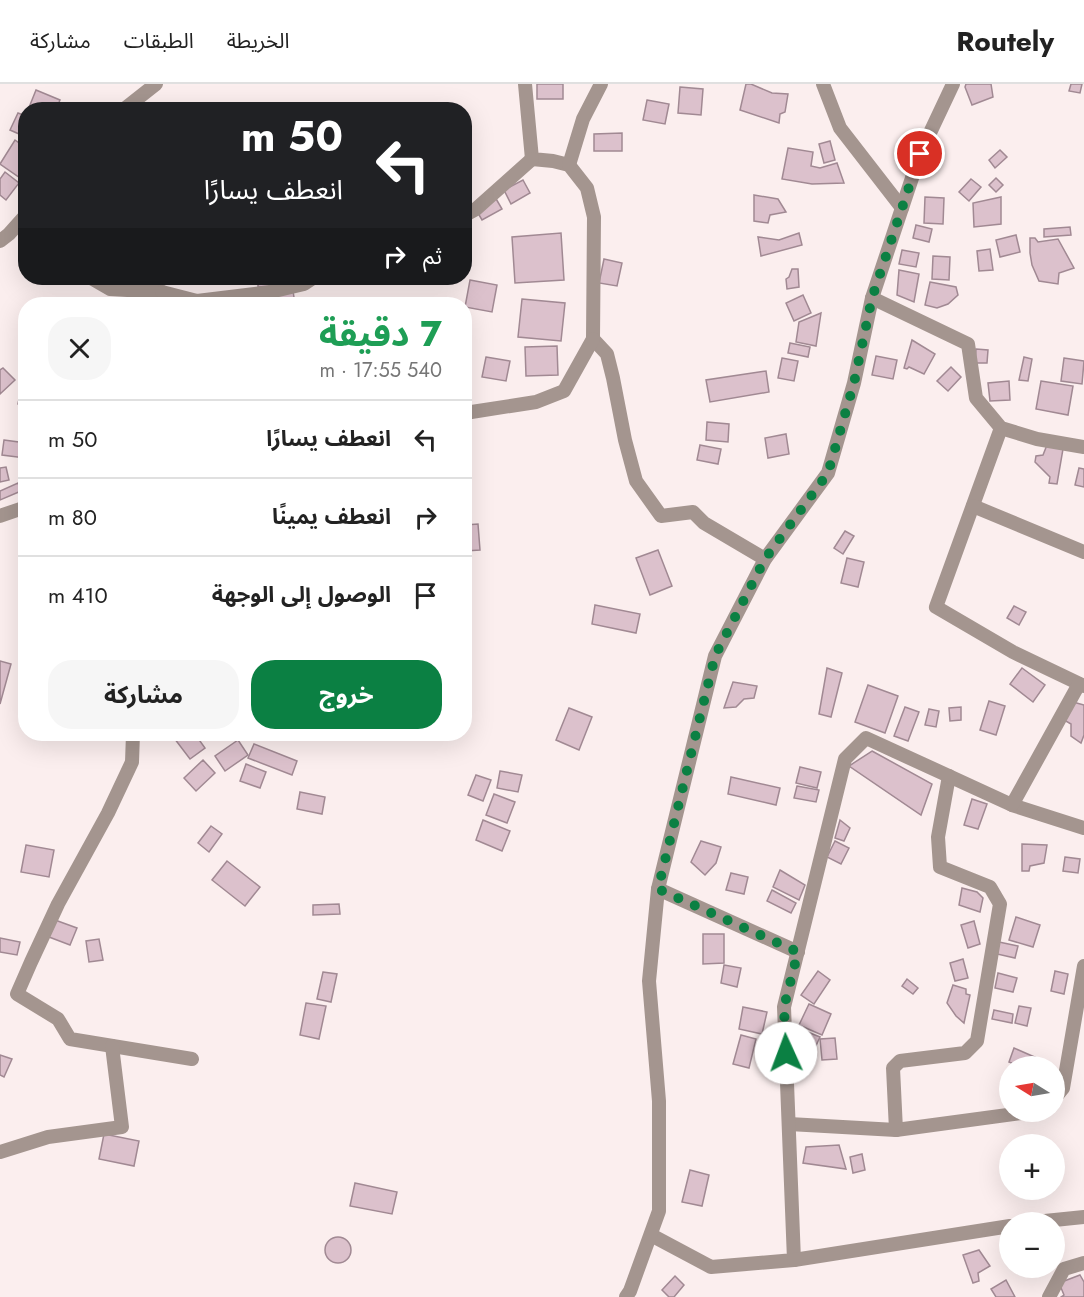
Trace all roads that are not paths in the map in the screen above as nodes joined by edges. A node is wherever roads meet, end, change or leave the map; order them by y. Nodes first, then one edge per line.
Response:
1 (156, 84) edge
2 (525, 84) edge
3 (601, 84) edge
4 (823, 84) edge
5 (952, 84) edge
6 (133, 102) edge
7 (532, 159) junction
8 (569, 165) junction
9 (902, 208) junction
10 (472, 211) edge
11 (18, 224) edge
12 (0, 241) edge
13 (103, 285) edge
14 (300, 285) edge
15 (159, 297) edge
16 (229, 297) edge
17 (872, 298) junction
18 (593, 339) junction
19 (472, 412) edge
20 (1001, 428) junction
21 (1084, 447) edge
22 (973, 506) junction
23 (18, 510) edge
24 (0, 516) edge
25 (1084, 552) edge
26 (765, 559) junction
27 (1082, 685) edge
28 (133, 741) edge
29 (949, 776) junction
30 (1012, 805) junction
31 (1084, 828) edge
32 (658, 889) junction
33 (798, 952) junction
34 (1084, 966) edge
35 (112, 1046) junction
36 (192, 1059) dead end
37 (1065, 1071) edge
38 (999, 1116) edge
39 (789, 1124) junction
40 (896, 1130) junction
41 (0, 1152) edge
42 (1084, 1217) edge
43 (1065, 1219) edge
44 (999, 1228) edge
45 (651, 1235) junction
46 (794, 1260) junction
47 (1084, 1263) edge
48 (626, 1297) edge
49 (1049, 1297) edge

1 - 6 street
2 - 7 street
3 - 8 street
4 - 9 street
5 - 9 street
7 - 8 street
7 - 10 street
8 - 18 street
9 - 17 street
11 - 12 street
13 - 15 street
14 - 16 street
17 - 20 street
17 - 26 street
18 - 19 street
18 - 26 street
20 - 21 street
20 - 22 street
22 - 25 street
22 - 27 street
23 - 24 street
26 - 32 street
27 - 30 street
28 - 35 street
29 - 30 street
29 - 33 street
29 - 40 street
30 - 31 street
32 - 33 street
32 - 45 street
33 - 39 street
34 - 37 street
35 - 36 street
35 - 41 street
38 - 40 street
39 - 40 street
39 - 46 street
42 - 43 street
44 - 46 street
45 - 46 street
45 - 48 street
47 - 49 street

